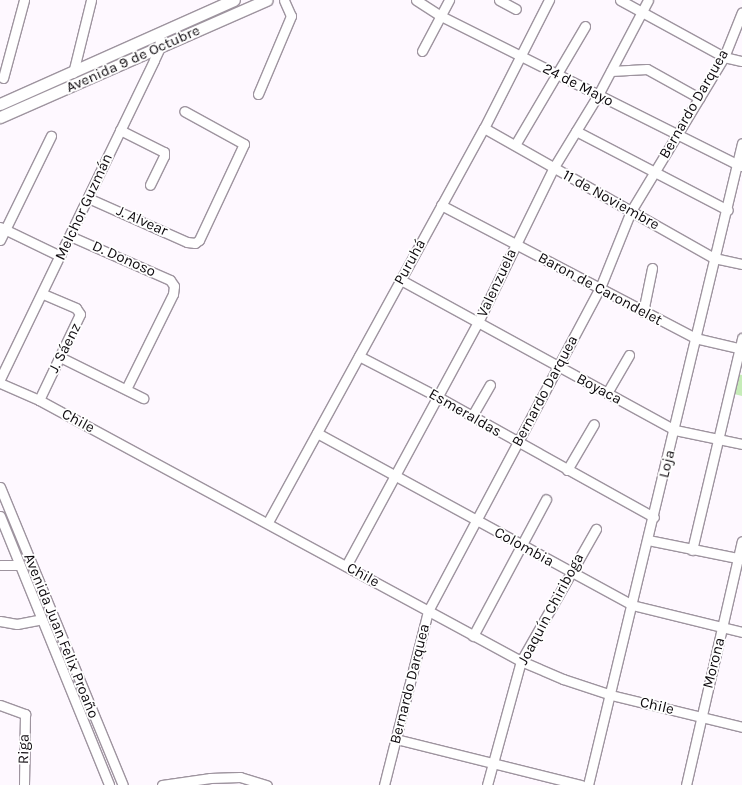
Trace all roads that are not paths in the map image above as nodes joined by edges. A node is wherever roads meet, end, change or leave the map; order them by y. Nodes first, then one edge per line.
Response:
1 (24, 0) edge
2 (91, 0) edge
3 (234, 0) edge
4 (266, 0) edge
5 (284, 0) edge
6 (416, 0) edge
7 (449, 0) edge
8 (499, 0) edge
9 (549, 0) edge
10 (620, 0) edge
11 (648, 0) edge
12 (516, 9) dead end
13 (643, 11) junction
14 (742, 12) edge
15 (441, 16) junction
16 (585, 26) dead end
17 (159, 34) junction
18 (160, 47) junction
19 (422, 51) dead end
20 (520, 55) junction
21 (724, 57) junction
22 (742, 61) edge
23 (611, 71) junction
24 (73, 73) junction
25 (557, 75) junction
26 (3, 78) dead end
27 (258, 94) dead end
28 (598, 95) junction
29 (699, 98) junction
30 (0, 104) edge
31 (184, 111) dead end
32 (0, 117) edge
33 (484, 128) junction
34 (120, 130) junction
35 (576, 131) junction
36 (677, 135) junction
37 (51, 136) dead end
38 (742, 143) edge
39 (515, 145) junction
40 (739, 165) edge
41 (554, 168) junction
42 (654, 173) junction
43 (150, 185) dead end
44 (88, 198) junction
45 (441, 205) junction
46 (728, 210) junction
47 (631, 211) junction
48 (3, 228) edge
49 (70, 236) junction
50 (0, 240) edge
51 (515, 244) junction
52 (60, 256) junction
53 (714, 258) junction
54 (742, 264) edge
55 (652, 268) dead end
56 (401, 280) junction
57 (600, 288) junction
58 (43, 294) junction
59 (644, 312) junction
60 (478, 322) junction
61 (695, 338) junction
62 (742, 338) edge
63 (741, 349) edge
64 (629, 355) dead end
65 (359, 356) junction
66 (60, 357) junction
67 (558, 366) junction
68 (0, 379) edge
69 (0, 383) edge
70 (490, 385) dead end
71 (126, 389) junction
72 (607, 393) junction
73 (438, 397) junction
74 (143, 398) dead end
75 (39, 400) junction
76 (472, 416) junction
77 (594, 424) dead end
78 (675, 430) junction
79 (317, 433) junction
80 (718, 439) junction
81 (518, 443) junction
82 (742, 444) edge
83 (567, 470) junction
84 (395, 476) junction
85 (0, 487) edge
86 (546, 500) dead end
87 (0, 516) edge
88 (654, 517) junction
89 (476, 520) junction
90 (268, 522) junction
91 (596, 529) dead end
92 (648, 540) junction
93 (742, 541) edge
94 (520, 545) junction
95 (692, 550) junction
96 (740, 559) edge
97 (0, 565) edge
98 (19, 565) junction
99 (346, 566) junction
100 (569, 572) junction
101 (632, 605) junction
102 (428, 611) junction
103 (42, 619) junction
104 (0, 621) edge
105 (723, 628) junction
106 (742, 632) edge
107 (473, 636) junction
108 (521, 661) junction
109 (611, 695) junction
110 (0, 705) edge
111 (701, 717) junction
112 (742, 727) edge
113 (396, 739) junction
114 (493, 763) junction
115 (24, 785) edge
116 (109, 785) edge
117 (123, 785) edge
118 (162, 785) edge
119 (267, 785) edge
120 (384, 785) edge
121 (487, 785) edge
122 (581, 785) edge
123 (588, 785) edge
124 (686, 785) edge

1 - 26 street
2 - 24 street
3 - 17 main road, Avenida 9 de Octubre
4 - 18 main road, Avenida 9 de Octubre
5 - 27 street
6 - 15 street, 24 de Mayo
7 - 15 street
8 - 12 street
9 - 20 street, Puruhá
10 - 13 street
11 - 13 street, Valenzuela
13 - 21 street
13 - 23 street, Valenzuela
14 - 21 street, Bernardo Darquea
15 - 19 street
15 - 20 street, 24 de Mayo
16 - 25 street
17 - 18 street
17 - 24 main road, Avenida 9 de Octubre
18 - 32 main road, Avenida 9 de Octubre
18 - 34 street, Melchor Guzmán
20 - 25 street, 24 de Mayo
20 - 33 street, Puruhá
21 - 22 street
21 - 29 street, Bernardo Darquea
23 - 28 street, Valenzuela
23 - 29 street
24 - 30 main road, Avenida 9 de Octubre
25 - 28 street, 24 de Mayo
25 - 39 street
28 - 35 street, Valenzuela
28 - 36 street, 24 de Mayo
29 - 36 street, Bernardo Darquea
31 - 44 street, J. Alvear
33 - 39 street, 11 de Noviembre
33 - 45 street, Puruhá
34 - 43 street
34 - 44 street, Melchor Guzmán
35 - 41 street, Valenzuela
35 - 42 street
36 - 40 street, 24 de Mayo
36 - 42 street, Bernardo Darquea
37 - 48 street
38 - 40 street, Loja
39 - 41 street, 11 de Noviembre
40 - 46 street, Loja
41 - 47 street, 11 de Noviembre
41 - 51 street, Valenzuela
42 - 46 street
42 - 47 street, Bernardo Darquea
44 - 49 street, Melchor Guzmán
45 - 51 street, Baron de Carondelet
45 - 56 street, Puruhá
46 - 53 street, Loja
47 - 53 street, 11 de Noviembre
47 - 57 street, Bernardo Darquea
48 - 50 street
48 - 52 street
49 - 52 street, Melchor Guzmán
49 - 71 street, D. Donoso
51 - 57 street, Baron de Carondelet
51 - 60 street, Valenzuela
52 - 58 street, Melchor Guzmán
53 - 54 street, 11 de Noviembre
53 - 61 street, Loja
55 - 59 street
56 - 60 street, Boyaca
56 - 65 street, Puruhá
57 - 59 street, Baron de Carondelet
57 - 67 street, Bernardo Darquea
58 - 66 street, J. Sáenz
58 - 68 street, Melchor Guzmán
59 - 61 street, Baron de Carondelet
60 - 67 street, Boyaca
60 - 73 street, Valenzuela
61 - 63 street, Baron de Carondelet
61 - 78 street, Loja
62 - 63 street
63 - 80 street
64 - 72 street
65 - 73 street, Esmeraldas
65 - 79 street, Puruhá
66 - 71 street
66 - 75 street, J. Sáenz
67 - 72 street, Boyaca
67 - 81 street, Bernardo Darquea
69 - 75 street, Chile
70 - 76 street
71 - 74 street
72 - 78 street, Boyaca
73 - 76 street, Esmeraldas
73 - 84 street, Valenzuela
75 - 90 street, Chile
76 - 81 street, Esmeraldas
77 - 83 street
78 - 80 street, Boyaca
78 - 88 street, Loja
79 - 84 street, Colombia
79 - 90 street, Puruhá
80 - 82 street, Boyaca
80 - 95 street
81 - 83 street, Esmeraldas
81 - 89 street, Bernardo Darquea
83 - 88 street, Esmeraldas
84 - 89 street, Colombia
84 - 99 street, Valenzuela
85 - 117 street, Avenida Juan Felix Proaño
86 - 94 street
87 - 98 street, Avenida Juan Felix Proaño
88 - 92 street, Loja
89 - 94 street, Colombia
89 - 102 street, Bernardo Darquea
90 - 99 street, Chile
91 - 100 street, Joaquín Chiriboga
92 - 95 street
92 - 101 street, Loja
93 - 96 street, Morona
94 - 100 street, Colombia
94 - 107 street
95 - 96 street
96 - 105 street, Morona
97 - 98 street
98 - 103 street, Avenida Juan Felix Proaño
99 - 102 street, Chile
100 - 101 street, Colombia
100 - 108 street, Joaquín Chiriboga
101 - 105 street, Colombia
101 - 109 street, Loja
102 - 107 street, Chile
102 - 113 street, Bernardo Darquea
103 - 104 street
103 - 116 street, Avenida Juan Felix Proaño
105 - 106 street, Colombia
105 - 111 street, Morona
107 - 108 street, Chile
108 - 109 street, Chile
108 - 114 street, Joaquín Chiriboga
109 - 111 street, Chile
109 - 123 street, Loja
110 - 115 street, Riga
111 - 112 street, Chile
111 - 124 street, Morona
113 - 114 street
113 - 120 street, Bernardo Darquea
114 - 121 street, Joaquín Chiriboga
114 - 122 street
118 - 119 street

